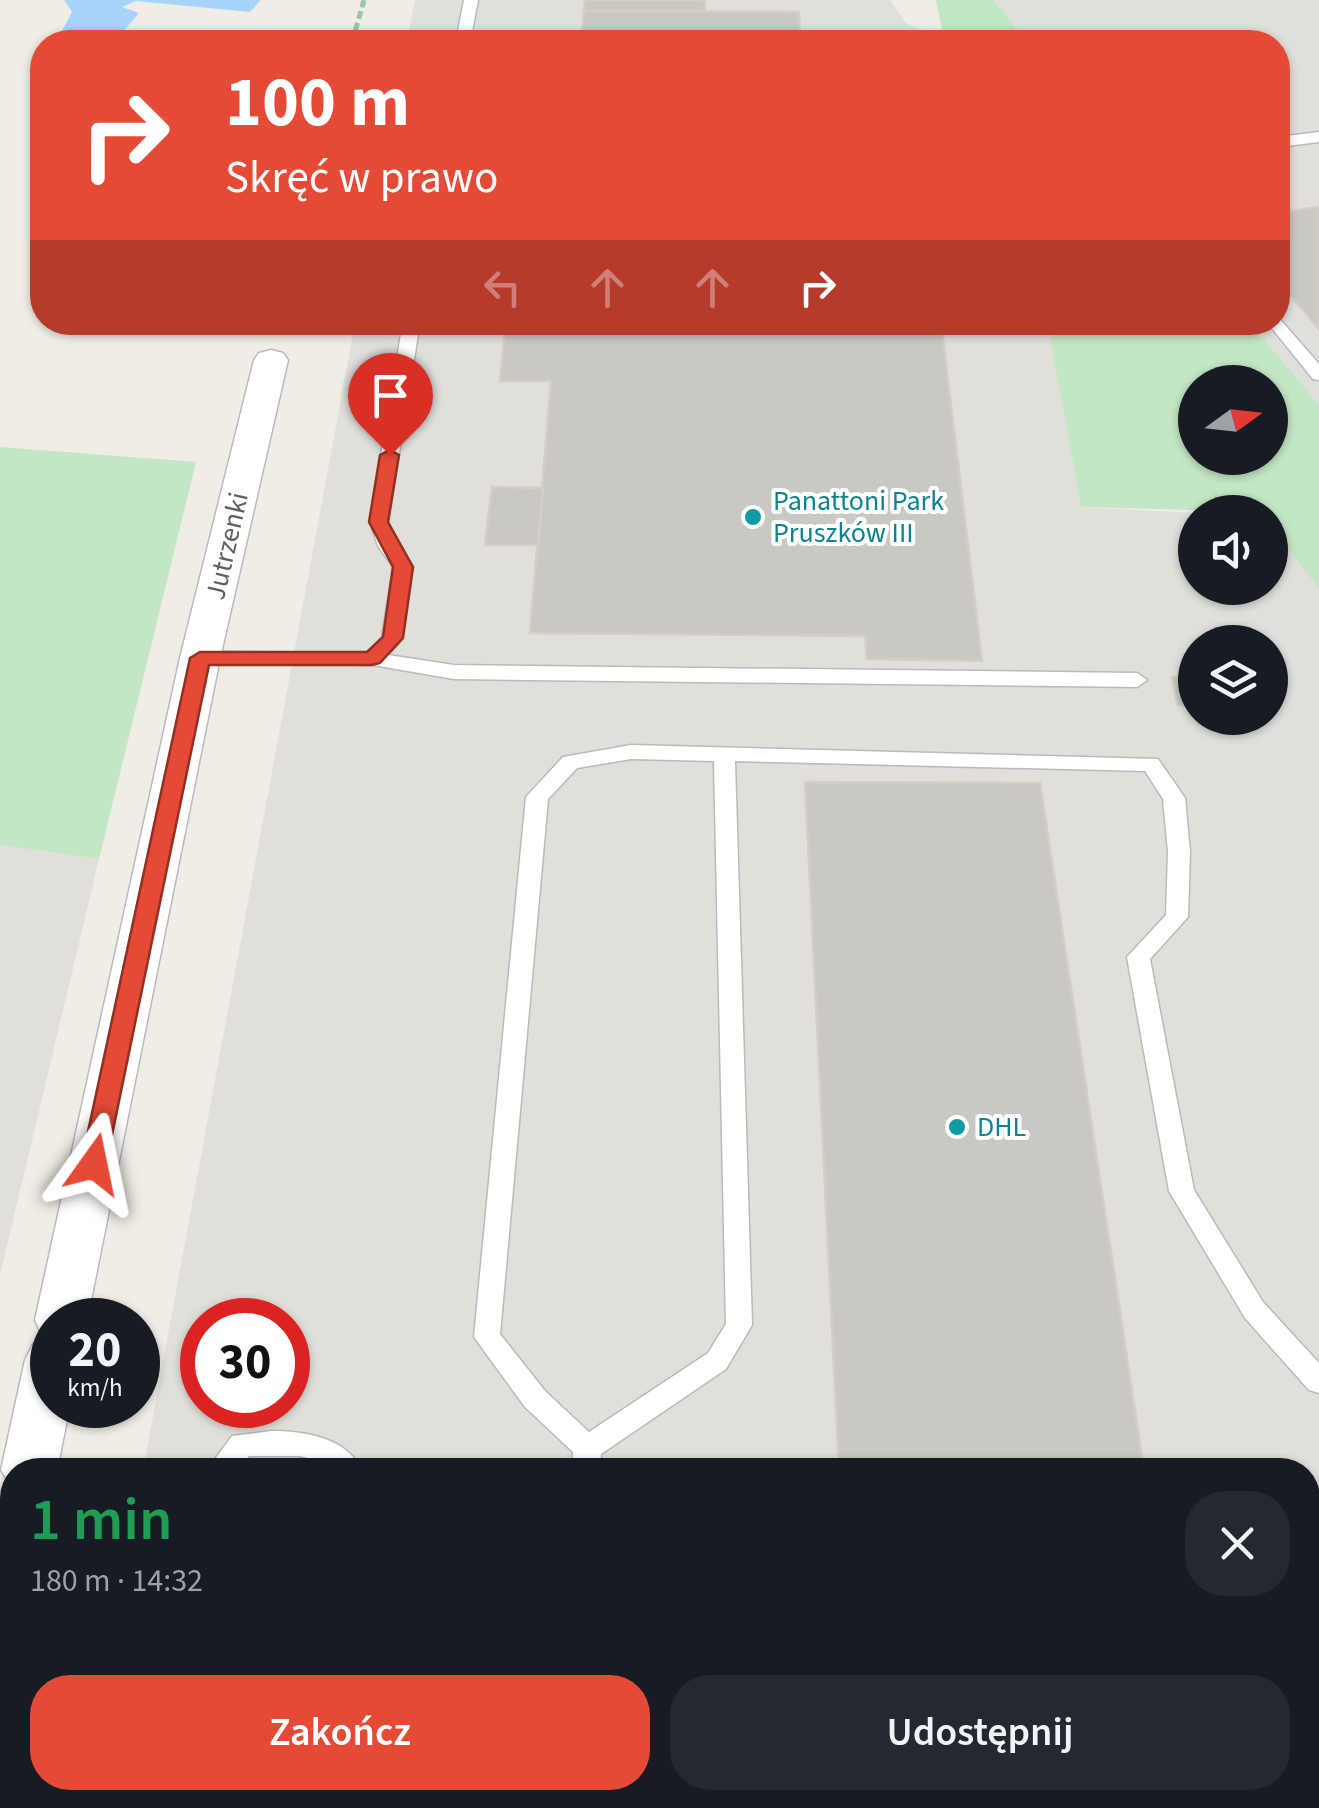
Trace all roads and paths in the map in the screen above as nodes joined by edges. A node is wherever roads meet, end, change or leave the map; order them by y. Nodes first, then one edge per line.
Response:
1 (364, 0) edge
2 (471, 0) edge
3 (355, 30) edge
4 (465, 30) edge
5 (1319, 137) edge
6 (1290, 141) edge
7 (410, 335) edge
8 (1286, 335) edge
9 (270, 360) dead end
10 (1319, 374) edge
11 (200, 658) junction
12 (372, 659) junction
13 (1137, 680) dead end
14 (724, 754) junction
15 (66, 1298) edge
16 (1319, 1382) edge
17 (38, 1428) edge
18 (32, 1458) edge
19 (231, 1458) edge
20 (339, 1458) edge
21 (585, 1458) edge
22 (587, 1458) edge

1 - 3 path
2 - 4 lane
5 - 6 lane
7 - 12 lane
8 - 10 lane
9 - 11 street, Jutrzenki
11 - 12 lane
11 - 15 street, Jutrzenki
12 - 13 lane
14 - 16 lane
14 - 21 lane
14 - 22 lane
17 - 18 street
19 - 20 lane

